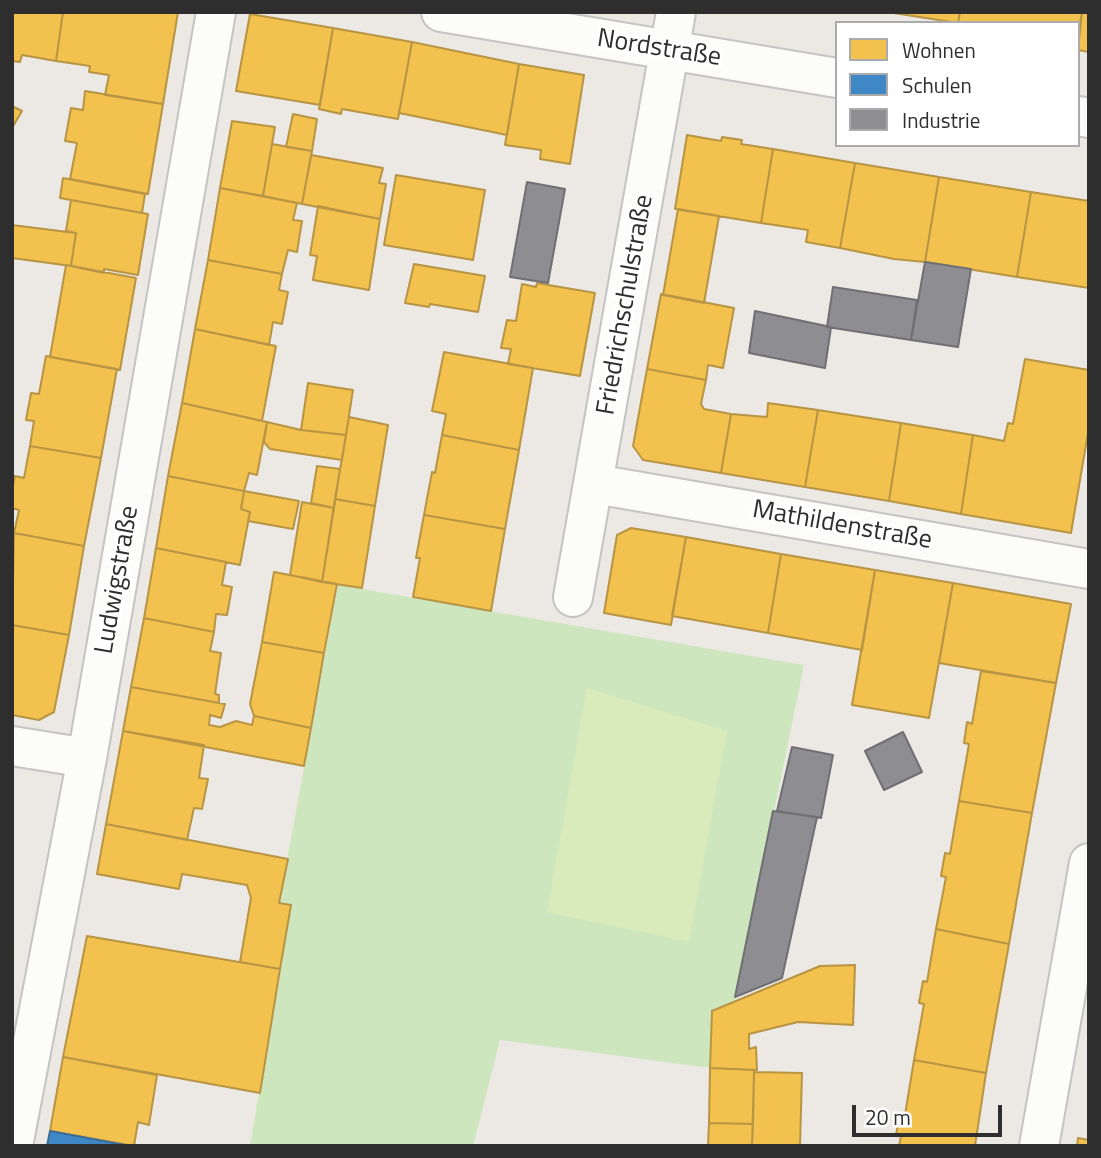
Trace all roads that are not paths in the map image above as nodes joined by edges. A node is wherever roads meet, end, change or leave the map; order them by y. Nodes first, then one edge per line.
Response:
1 (216, 12) edge
2 (441, 12) edge
3 (676, 12) edge
4 (670, 51) junction
5 (835, 78) edge
6 (595, 484) junction
7 (1089, 569) edge
8 (573, 597) dead end
9 (12, 746) edge
10 (87, 758) junction
11 (1089, 863) edge
12 (13, 1146) edge
13 (1039, 1146) edge

1 - 10 street, Ludwigstraße
2 - 4 street, Nordstraße
3 - 4 street, Friedrichschulstraße
4 - 5 street, Nordstraße
4 - 6 street, Friedrichschulstraße
6 - 7 street, Mathildenstraße
6 - 8 street, Friedrichschulstraße
9 - 10 street
10 - 12 street, Ludwigstraße
11 - 13 street

